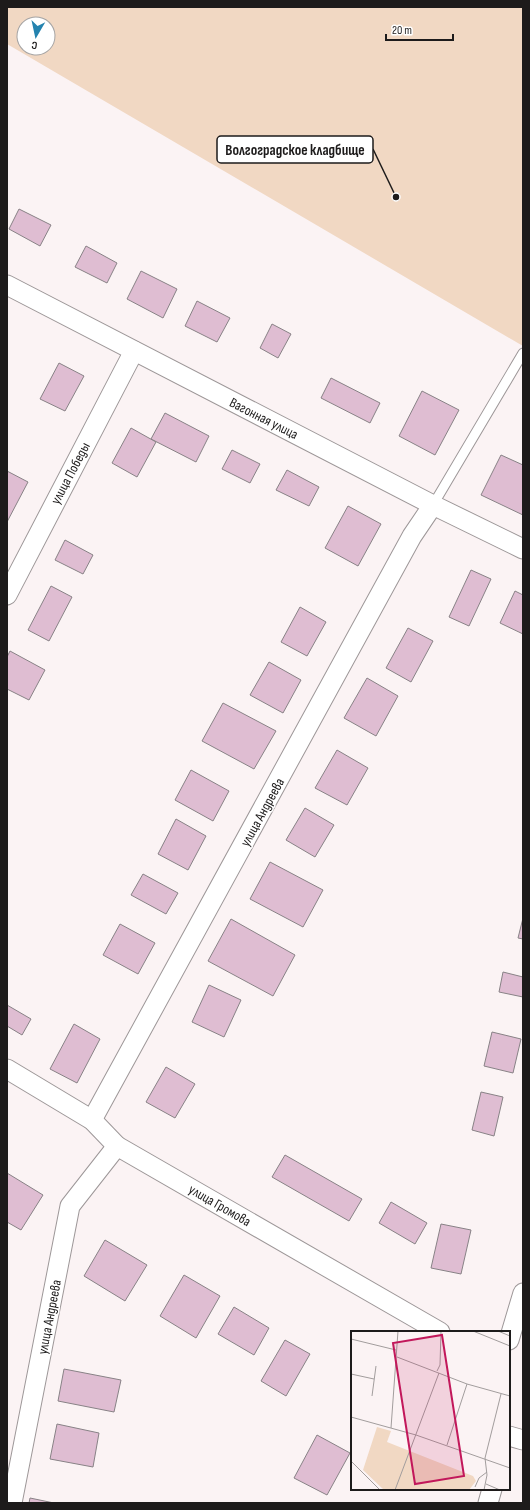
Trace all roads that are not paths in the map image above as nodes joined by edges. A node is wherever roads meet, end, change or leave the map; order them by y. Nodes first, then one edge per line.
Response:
1 (7, 285) edge
2 (134, 351) junction
3 (523, 353) edge
4 (433, 505) junction
5 (523, 549) edge
6 (7, 595) edge
7 (7, 1069) edge
8 (92, 1120) junction
9 (117, 1146) junction
10 (523, 1294) edge
11 (438, 1331) edge
12 (510, 1337) edge
13 (510, 1436) edge
14 (523, 1440) edge
15 (492, 1490) edge
16 (12, 1503) edge
17 (488, 1503) edge

1 - 2 street, Вагонная улица
2 - 4 street, Вагонная улица
2 - 6 street, улица Победы
3 - 4 lane
4 - 5 street, Вагонная улица
4 - 8 street, улица Андреева
7 - 8 street, улица Громова
8 - 9 street, улица Громова
9 - 11 street, улица Громова
9 - 16 street, улица Андреева
10 - 12 street
13 - 14 street
15 - 17 street

